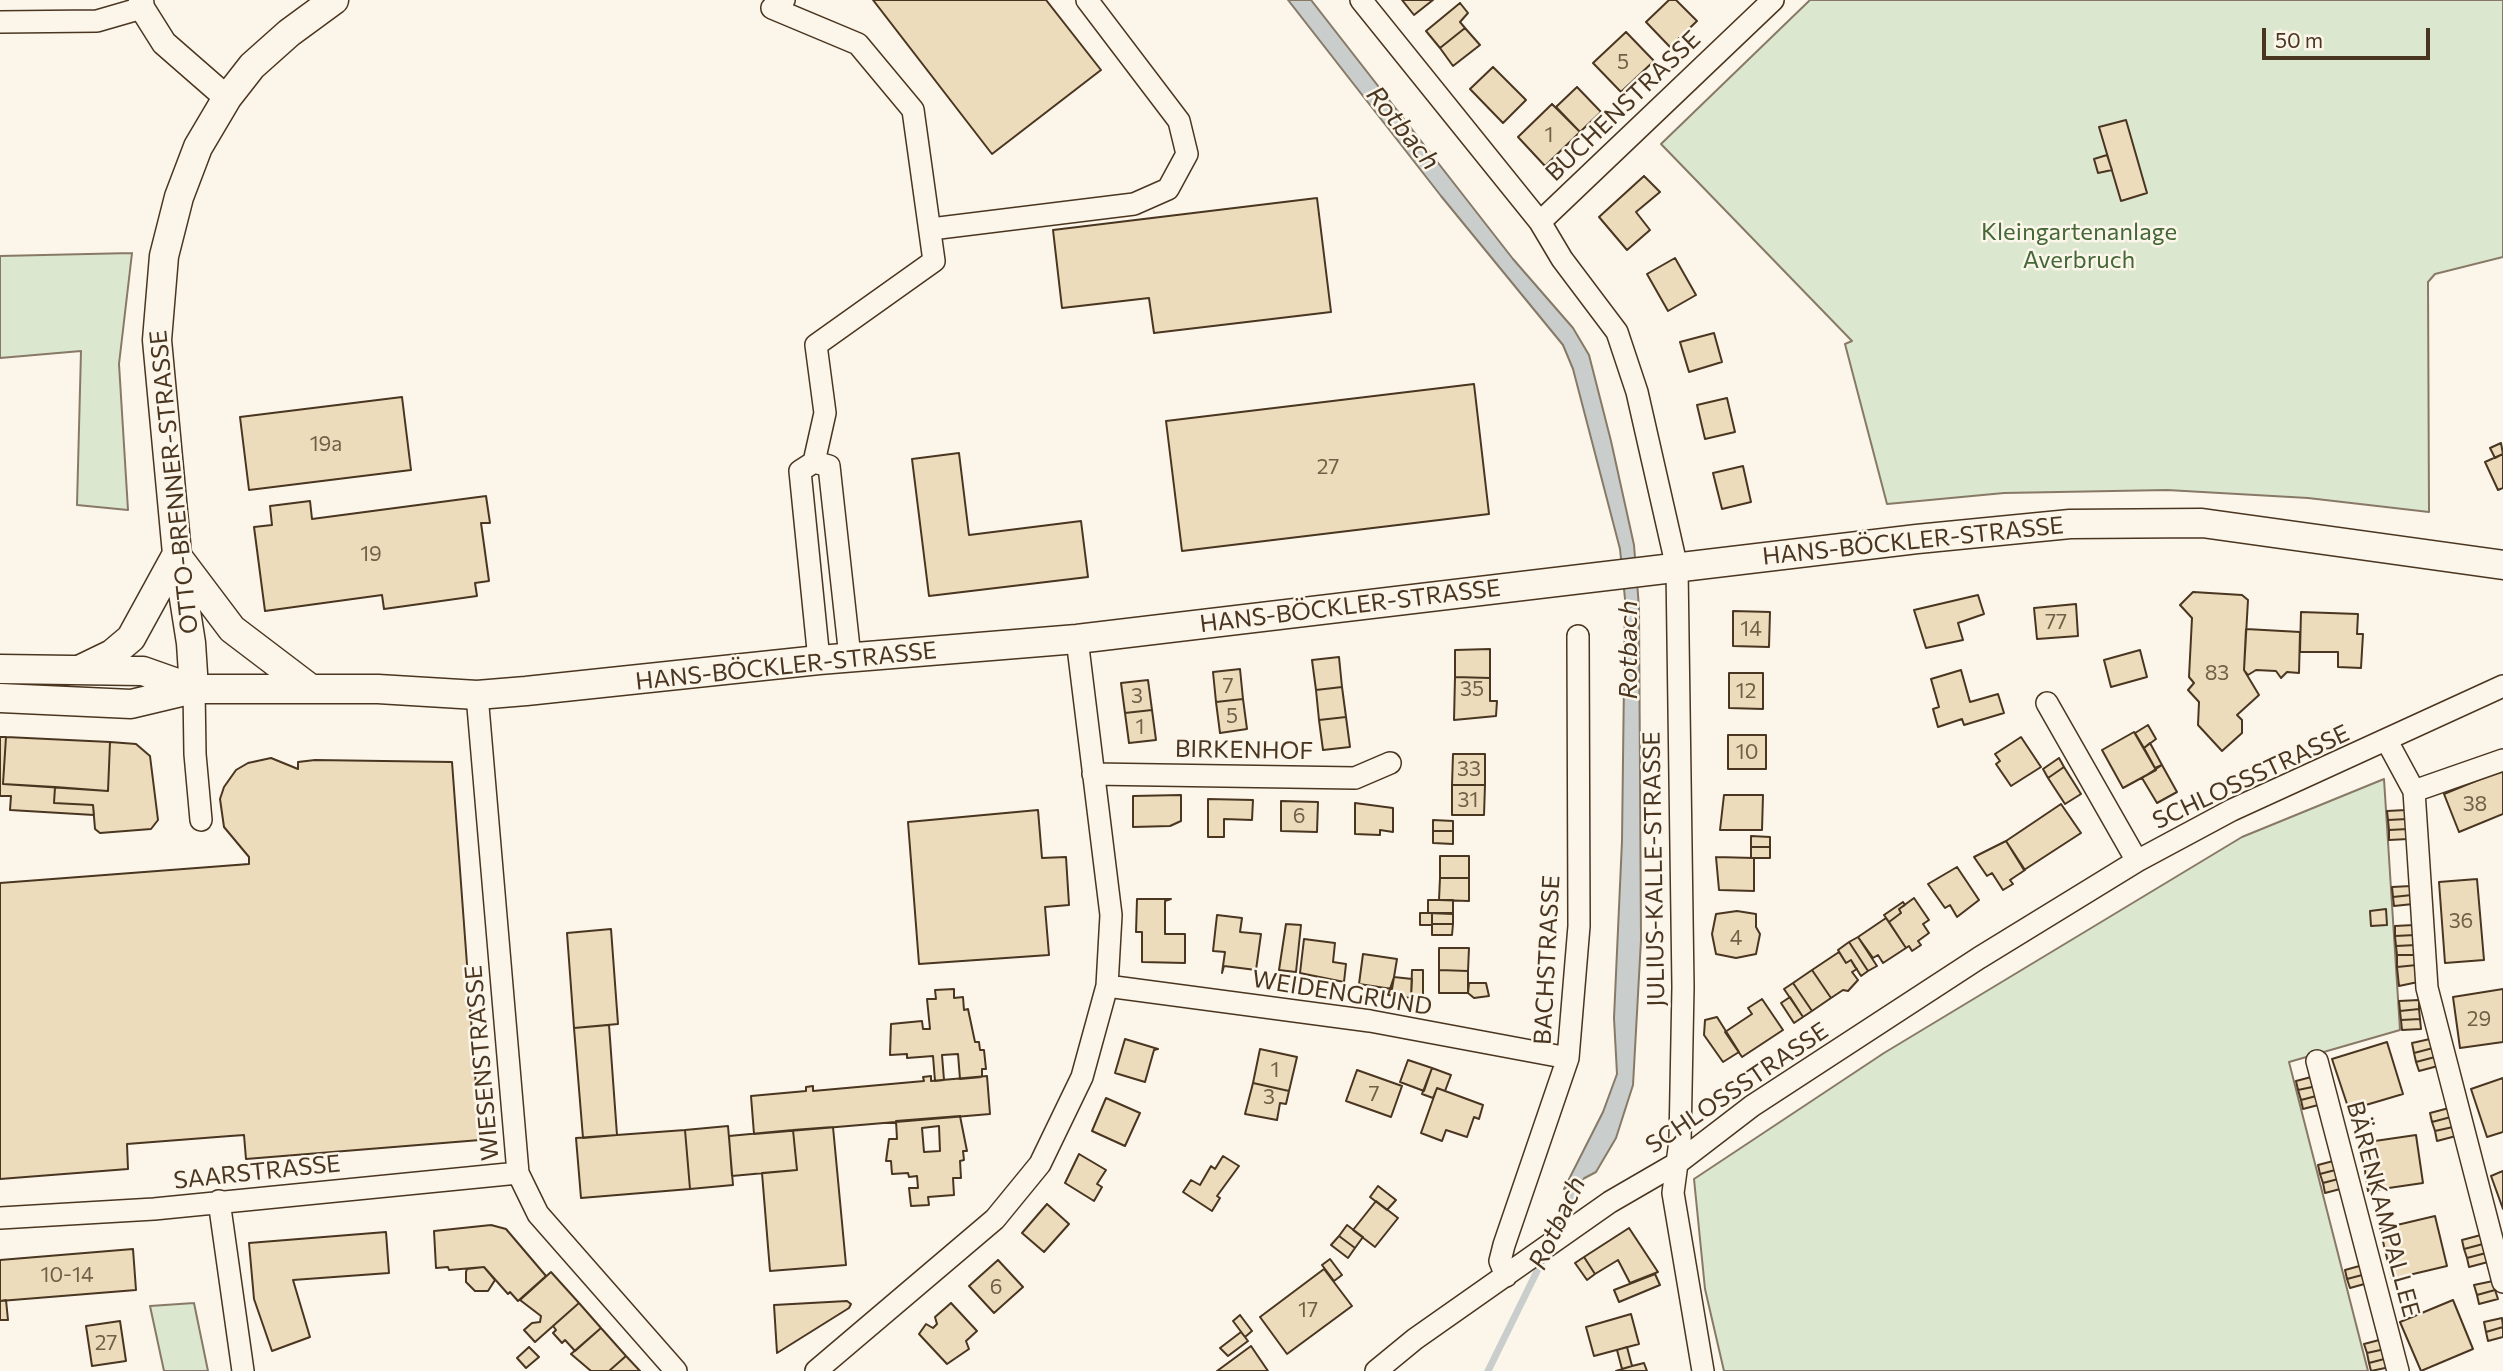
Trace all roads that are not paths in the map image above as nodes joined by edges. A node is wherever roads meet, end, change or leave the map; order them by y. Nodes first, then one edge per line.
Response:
1 (334, 0) edge
2 (784, 0) edge
3 (1087, 0) edge
4 (1361, 0) edge
5 (1773, 0) edge
6 (142, 4) edge
7 (0, 22) edge
8 (227, 99) junction
9 (1540, 222) junction
10 (930, 229) junction
11 (814, 466) junction
12 (177, 554) junction
13 (2503, 565) edge
14 (1677, 568) junction
15 (1578, 636) dead end
16 (1077, 639) junction
17 (850, 657) junction
18 (820, 660) junction
19 (0, 669) edge
20 (73, 672) junction
21 (2503, 687) edge
22 (194, 689) junction
23 (311, 689) junction
24 (477, 695) junction
25 (0, 698) edge
26 (2047, 703) dead end
27 (2388, 741) junction
28 (2503, 760) edge
29 (1390, 763) dead end
30 (1093, 774) junction
31 (2414, 791) junction
32 (201, 820) dead end
33 (2137, 861) junction
34 (1107, 986) junction
35 (1568, 1058) junction
36 (2317, 1061) dead end
37 (1679, 1162) junction
38 (518, 1174) junction
39 (219, 1201) junction
40 (0, 1218) edge
41 (1506, 1276) junction
42 (2503, 1282) edge
43 (243, 1371) edge
44 (676, 1371) edge
45 (816, 1371) edge
46 (1376, 1371) edge
47 (1703, 1371) edge
48 (2398, 1371) edge

1 - 8 main road, OTTO-BRENNER-STRASSE
2 - 10 street
3 - 10 street
4 - 9 street, JULIUS-KALLE-STRASSE
5 - 9 street, BUCHENSTRASSE
6 - 7 street
6 - 8 street
8 - 12 main road, OTTO-BRENNER-STRASSE
9 - 14 street, JULIUS-KALLE-STRASSE
10 - 11 street
11 - 17 street
11 - 18 street
12 - 20 main road, HANS-BÖCKLER-STRASSE
12 - 22 main road, OTTO-BRENNER-STRASSE
12 - 23 main road
13 - 14 main road, HANS-BÖCKLER-STRASSE
14 - 16 main road, HANS-BÖCKLER-STRASSE
14 - 37 street, JULIUS-KALLE-STRASSE
15 - 35 street, BACHSTRASSE
16 - 17 main road, HANS-BÖCKLER-STRASSE
16 - 30 street
17 - 18 main road, HANS-BÖCKLER-STRASSE
18 - 24 main road, HANS-BÖCKLER-STRASSE
19 - 20 main road, HANS-BÖCKLER-STRASSE
20 - 22 main road, HANS-BÖCKLER-STRASSE
21 - 27 street, SCHLOSSSTRASSE
22 - 23 main road, HANS-BÖCKLER-STRASSE
22 - 25 main road, HANS-BÖCKLER-STRASSE
22 - 32 street
23 - 24 main road, HANS-BÖCKLER-STRASSE
24 - 38 street, WIESENSTRASSE
26 - 33 street, SCHLOSSSTRASSE
27 - 31 street, SCHLOSSSTRASSE
27 - 33 street, SCHLOSSSTRASSE
28 - 31 street
29 - 30 street, BIRKENHOF
30 - 34 street
31 - 42 street, SCHLOSSSTRASSE
33 - 37 street, SCHLOSSSTRASSE
34 - 35 street, WEIDENGRUND
34 - 45 street
35 - 41 street, BACHSTRASSE
36 - 48 street, BÄRENKAMPALLEE
37 - 41 street, SCHLOSSSTRASSE
37 - 47 street, JULIUS-KALLE-STRASSE
38 - 39 street, SAARSTRASSE
38 - 44 street, WIESENSTRASSE
39 - 40 street, SAARSTRASSE
39 - 43 street
41 - 46 street, SCHLOSSSTRASSE

